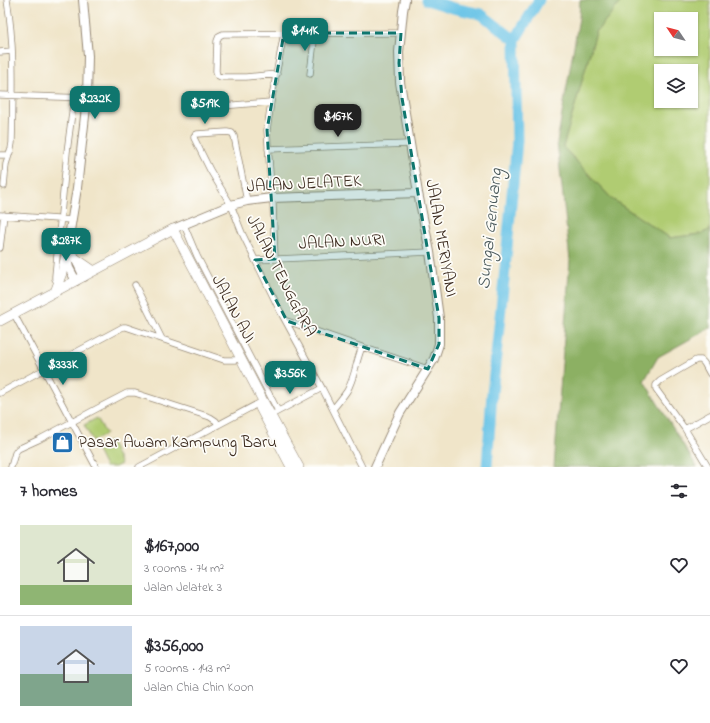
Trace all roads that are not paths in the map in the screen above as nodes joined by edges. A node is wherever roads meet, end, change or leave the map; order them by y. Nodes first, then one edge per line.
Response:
1 (7, 0) edge
2 (83, 0) edge
3 (405, 0) edge
4 (284, 33) junction
5 (315, 33) junction
6 (401, 33) junction
7 (12, 51) junction
8 (0, 52) edge
9 (277, 74) junction
10 (310, 74) dead end
11 (0, 95) edge
12 (13, 95) junction
13 (74, 97) junction
14 (87, 98) junction
15 (271, 102) junction
16 (222, 106) dead end
17 (410, 144) junction
18 (268, 149) junction
19 (0, 155) edge
20 (8, 155) junction
21 (4, 186) dead end
22 (418, 193) junction
23 (272, 198) junction
24 (247, 201) junction
25 (231, 205) junction
26 (2, 215) edge
27 (61, 220) junction
28 (72, 220) junction
29 (184, 224) junction
30 (170, 230) junction
31 (0, 248) edge
32 (430, 252) junction
33 (71, 256) junction
34 (193, 258) junction
35 (275, 259) junction
36 (255, 260) junction
37 (94, 271) junction
38 (80, 279) junction
39 (135, 285) dead end
40 (57, 287) junction
41 (14, 314) junction
42 (0, 321) edge
43 (287, 321) junction
44 (162, 339) junction
45 (362, 348) junction
46 (238, 359) junction
47 (44, 369) junction
48 (428, 369) junction
49 (710, 374) edge
50 (322, 388) junction
51 (0, 393) edge
52 (261, 402) junction
53 (333, 409) junction
54 (271, 414) junction
55 (710, 415) edge
56 (72, 422) junction
57 (218, 425) junction
58 (685, 429) junction
59 (11, 467) edge
60 (96, 467) edge
61 (139, 467) edge
62 (291, 467) edge
63 (299, 467) edge
64 (362, 467) edge
65 (375, 467) edge
66 (708, 467) edge

1 - 7 street
2 - 14 street
3 - 6 street, JALAN MERIYANI
4 - 5 street
4 - 9 street
4 - 9 street
5 - 6 street
5 - 10 street
6 - 17 street, JALAN MERIYANI
7 - 8 street
7 - 12 street
9 - 15 street
11 - 12 street
12 - 13 street
12 - 20 street
13 - 14 street
13 - 27 street
14 - 28 street
15 - 16 street
15 - 18 street
17 - 18 street
17 - 22 street, JALAN MERIYANI
18 - 23 street
19 - 20 street
20 - 21 street
22 - 23 street, JALAN JELATEK
22 - 32 street, JALAN MERIYANI
23 - 24 street, JALAN JELATEK
23 - 35 street
24 - 25 street, JALAN JELATEK
24 - 25 street, JALAN TENGGARA
25 - 29 street, JALAN JELATEK
25 - 36 street, JALAN TENGGARA
26 - 27 street
26 - 31 street
27 - 28 street
27 - 40 street
28 - 33 street
29 - 30 street, JALAN JELATEK
29 - 34 street
30 - 34 main road, JALAN AJI
30 - 37 main road
30 - 46 main road, JALAN AJI
32 - 35 street, JALAN NURI
32 - 48 street, JALAN MERIYANI
33 - 37 main road
33 - 38 street
33 - 40 main road
34 - 46 main road, JALAN AJI
34 - 54 street
35 - 36 street, JALAN NURI
36 - 43 street, JALAN TENGGARA
37 - 38 main road
38 - 40 main road
39 - 44 street
40 - 41 main road
41 - 42 main road
41 - 47 street
43 - 45 street
43 - 50 street, JALAN TENGGARA
44 - 46 street
44 - 47 street
45 - 48 street
45 - 53 street
46 - 52 main road, JALAN AJI
47 - 51 street
47 - 56 street
48 - 65 street, JALAN MERIYANI
49 - 58 street
50 - 53 street, JALAN TENGGARA
50 - 54 street
52 - 54 main road, JALAN AJI
52 - 57 street
53 - 64 street, JALAN TENGGARA
54 - 62 main road, JALAN AJI
54 - 63 main road, JALAN AJI
55 - 58 street
56 - 57 street
56 - 59 street
56 - 60 street
57 - 61 street
58 - 66 street

